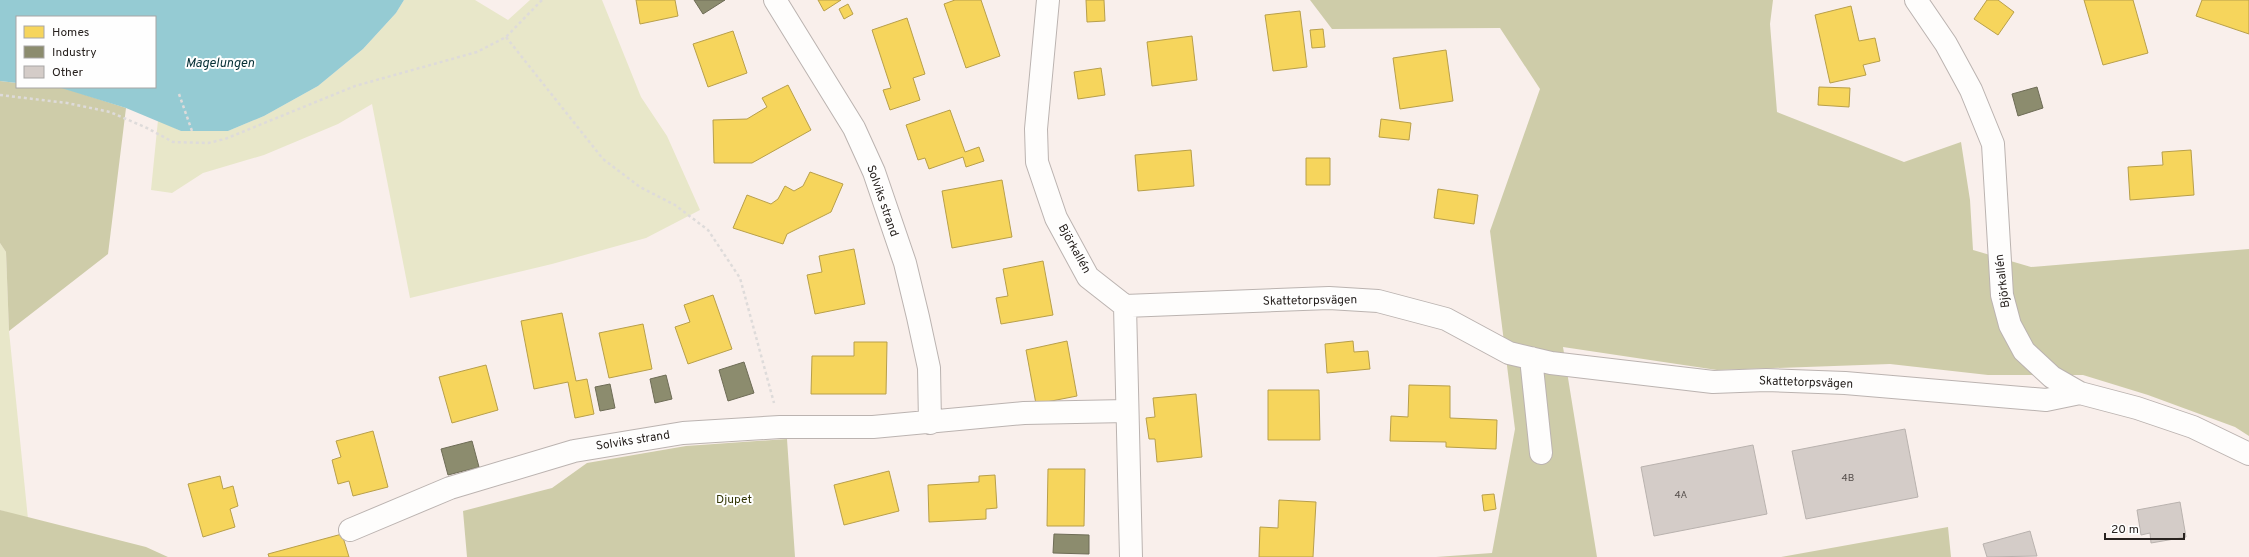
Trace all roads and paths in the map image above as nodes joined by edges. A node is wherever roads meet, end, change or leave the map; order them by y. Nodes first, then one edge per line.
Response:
1 (542, 0) edge
2 (775, 0) edge
3 (1048, 0) edge
4 (1916, 0) edge
5 (506, 37) junction
6 (179, 94) dead end
7 (0, 95) edge
8 (192, 131) dead end
9 (1125, 306) junction
10 (1531, 358) junction
11 (2080, 393) junction
12 (1127, 411) junction
13 (930, 423) junction
14 (780, 427) junction
15 (1541, 452) dead end
16 (2249, 454) edge
17 (350, 530) dead end
18 (1131, 557) edge

1 - 5 path
2 - 13 street, Solviks strand
3 - 9 street, Björkallén
4 - 11 street, Björkallén
5 - 7 path
5 - 14 path
6 - 8 path
9 - 10 street, Skattetorpsvägen
9 - 12 street
10 - 11 street, Skattetorpsvägen
10 - 15 street
11 - 16 street, Björkallén
12 - 13 street, Solviks strand
12 - 18 street
13 - 14 street, Solviks strand
14 - 17 street, Solviks strand

